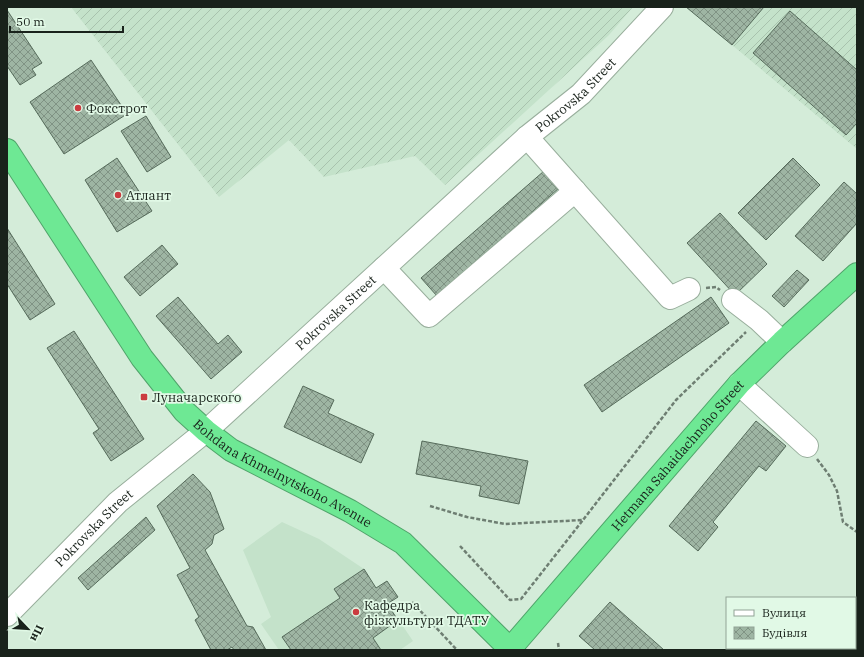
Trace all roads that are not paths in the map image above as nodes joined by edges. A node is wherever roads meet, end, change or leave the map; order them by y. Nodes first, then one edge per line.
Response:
1 (662, 7) edge
2 (527, 137) junction
3 (7, 150) edge
4 (575, 191) junction
5 (384, 268) junction
6 (857, 274) edge
7 (689, 289) dead end
8 (733, 300) dead end
9 (782, 342) junction
10 (739, 384) junction
11 (206, 431) junction
12 (807, 446) road end
13 (7, 616) edge
14 (510, 649) joint

1 - 2 street, Pokrovska Street
2 - 4 street
2 - 5 street, Pokrovska Street
3 - 11 highway, Bohdana Khmelnytskoho Avenue
4 - 5 street
4 - 7 street
5 - 11 street, Pokrovska Street
6 - 9 highway, Hetmana Sahaidachnoho Street
8 - 9 street
9 - 10 highway, Hetmana Sahaidachnoho Street
10 - 12 street
10 - 14 highway, Hetmana Sahaidachnoho Street
11 - 13 street, Pokrovska Street
11 - 14 highway, Bohdana Khmelnytskoho Avenue

